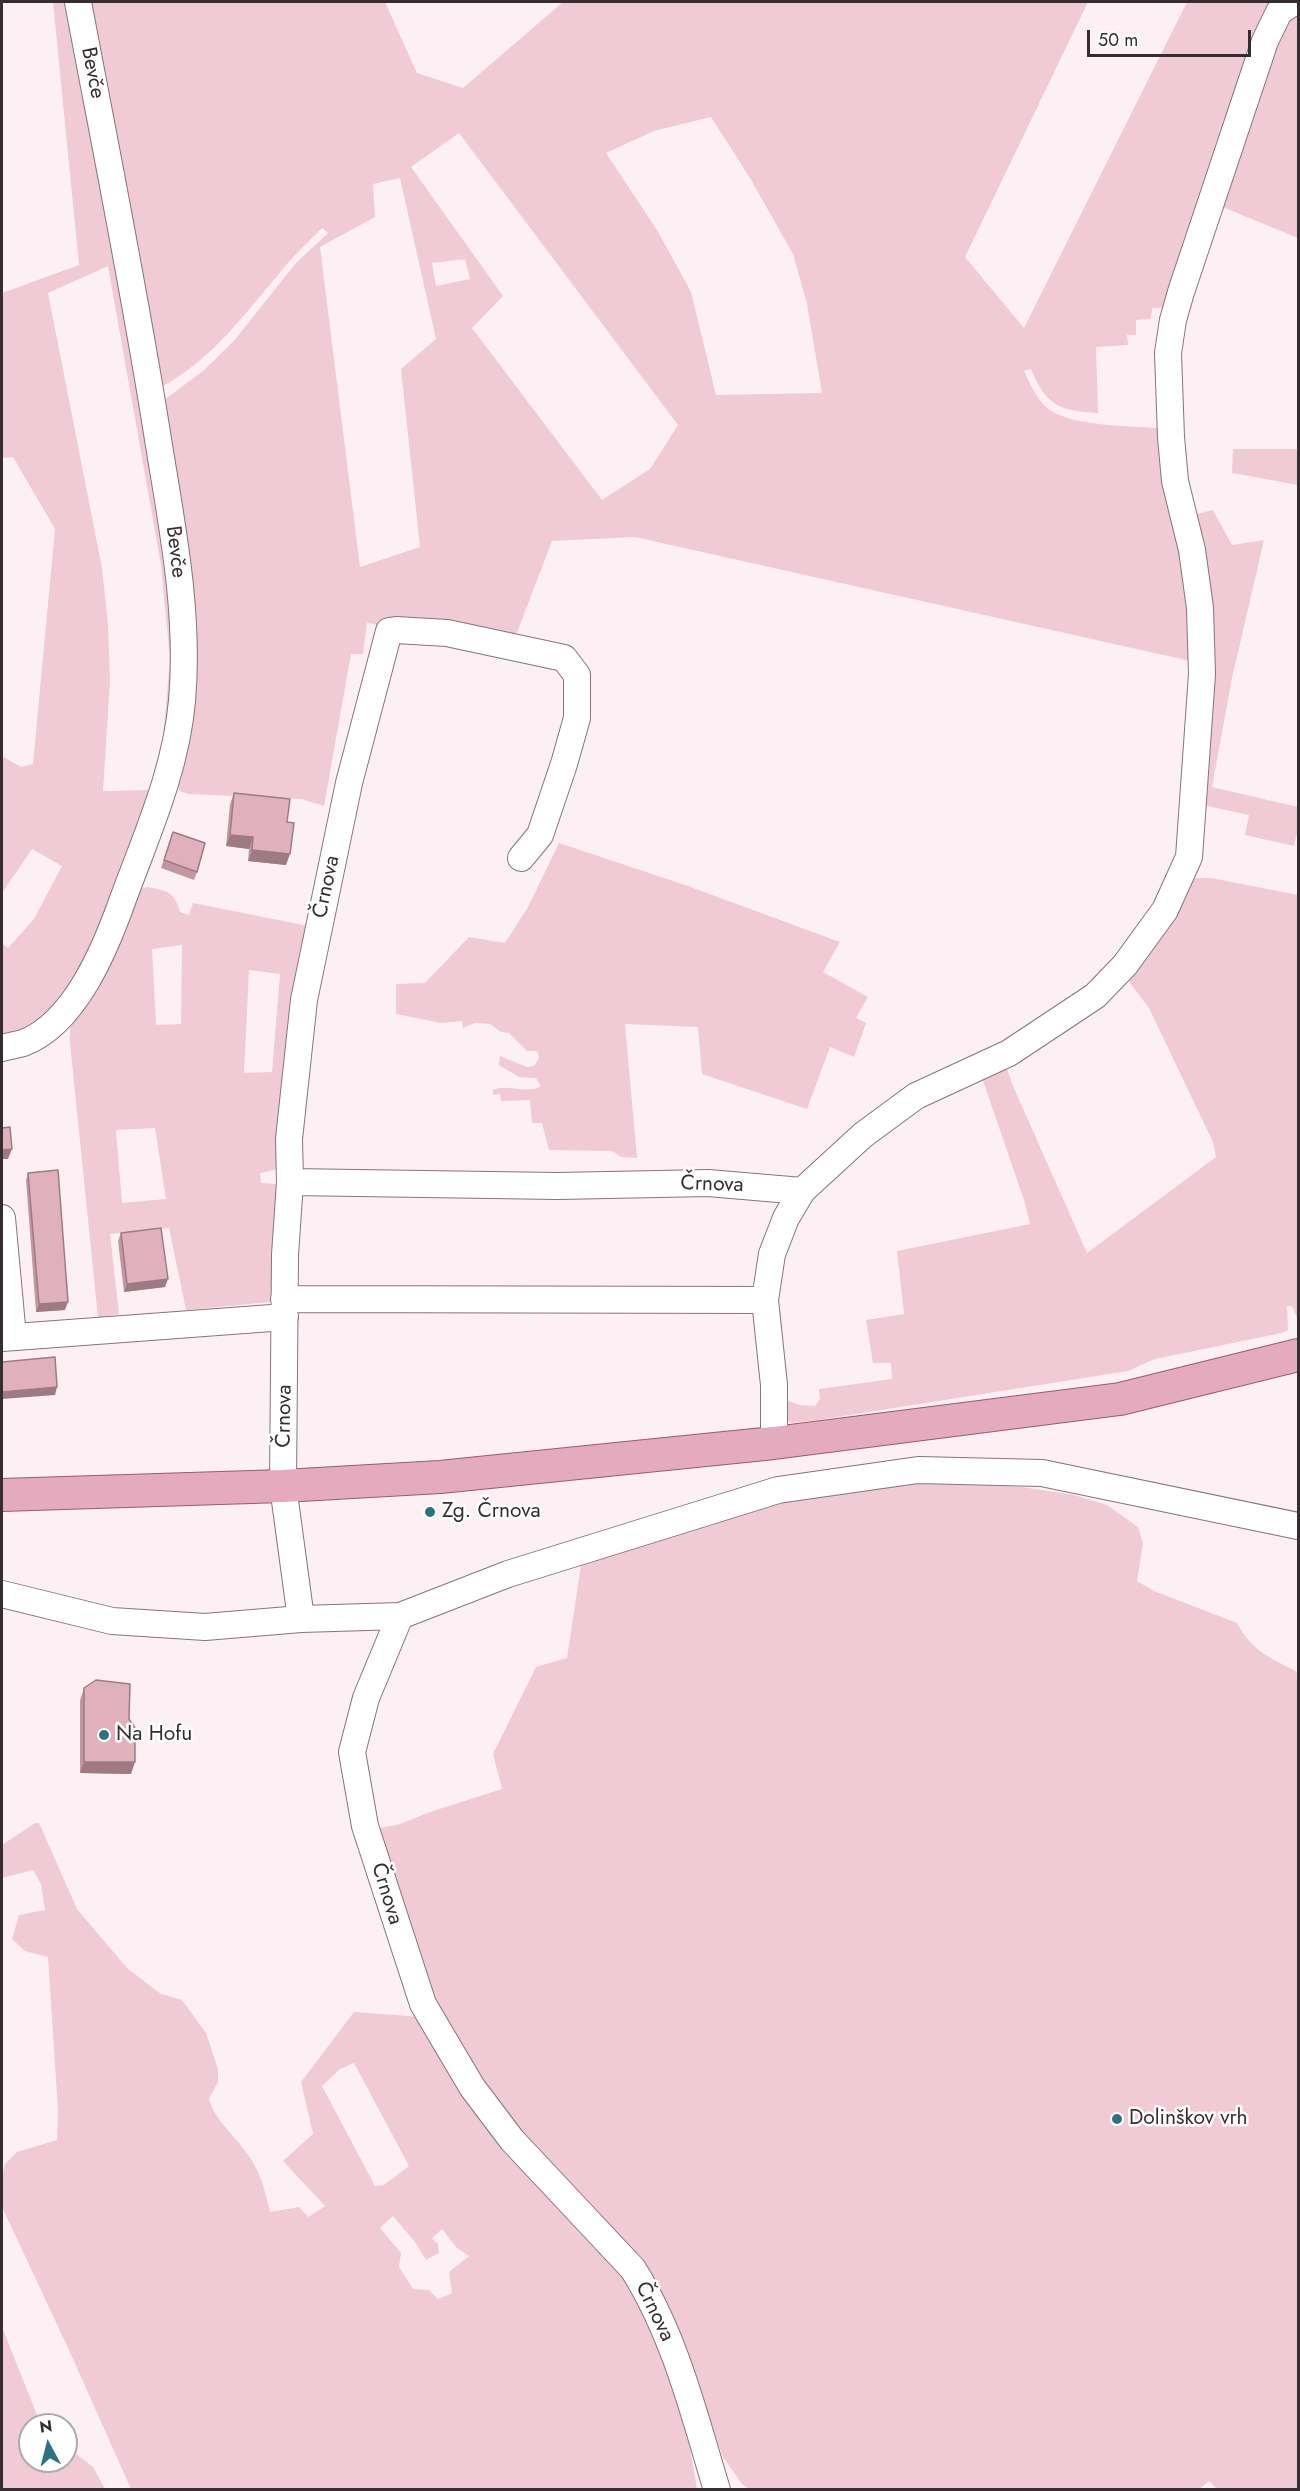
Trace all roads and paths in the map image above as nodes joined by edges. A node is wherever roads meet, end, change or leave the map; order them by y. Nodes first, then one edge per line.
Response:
1 (78, 2) edge
2 (1294, 2) edge
3 (521, 858) dead end
4 (2, 1048) edge
5 (290, 1182) junction
6 (802, 1191) junction
7 (2, 1218) edge
8 (765, 1300) junction
9 (285, 1308) junction
10 (7, 1338) edge
11 (1299, 1355) edge
12 (774, 1443) junction
13 (284, 1486) junction
14 (2, 1495) edge
15 (1299, 1526) edge
16 (2, 1594) edge
17 (400, 1616) junction
18 (301, 1619) junction
19 (714, 2480) edge
20 (730, 2490) edge

1 - 4 street, Bevče
2 - 6 street
3 - 5 street, Črnova
5 - 6 street, Črnova
5 - 9 street, Črnova
6 - 8 street
7 - 10 street
8 - 9 street
8 - 12 street
9 - 10 street
9 - 13 street, Črnova
11 - 12 main road
12 - 13 main road
13 - 14 main road
13 - 18 street, Črnova
15 - 17 street
16 - 18 street
17 - 18 street
17 - 19 street, Črnova
19 - 20 street

